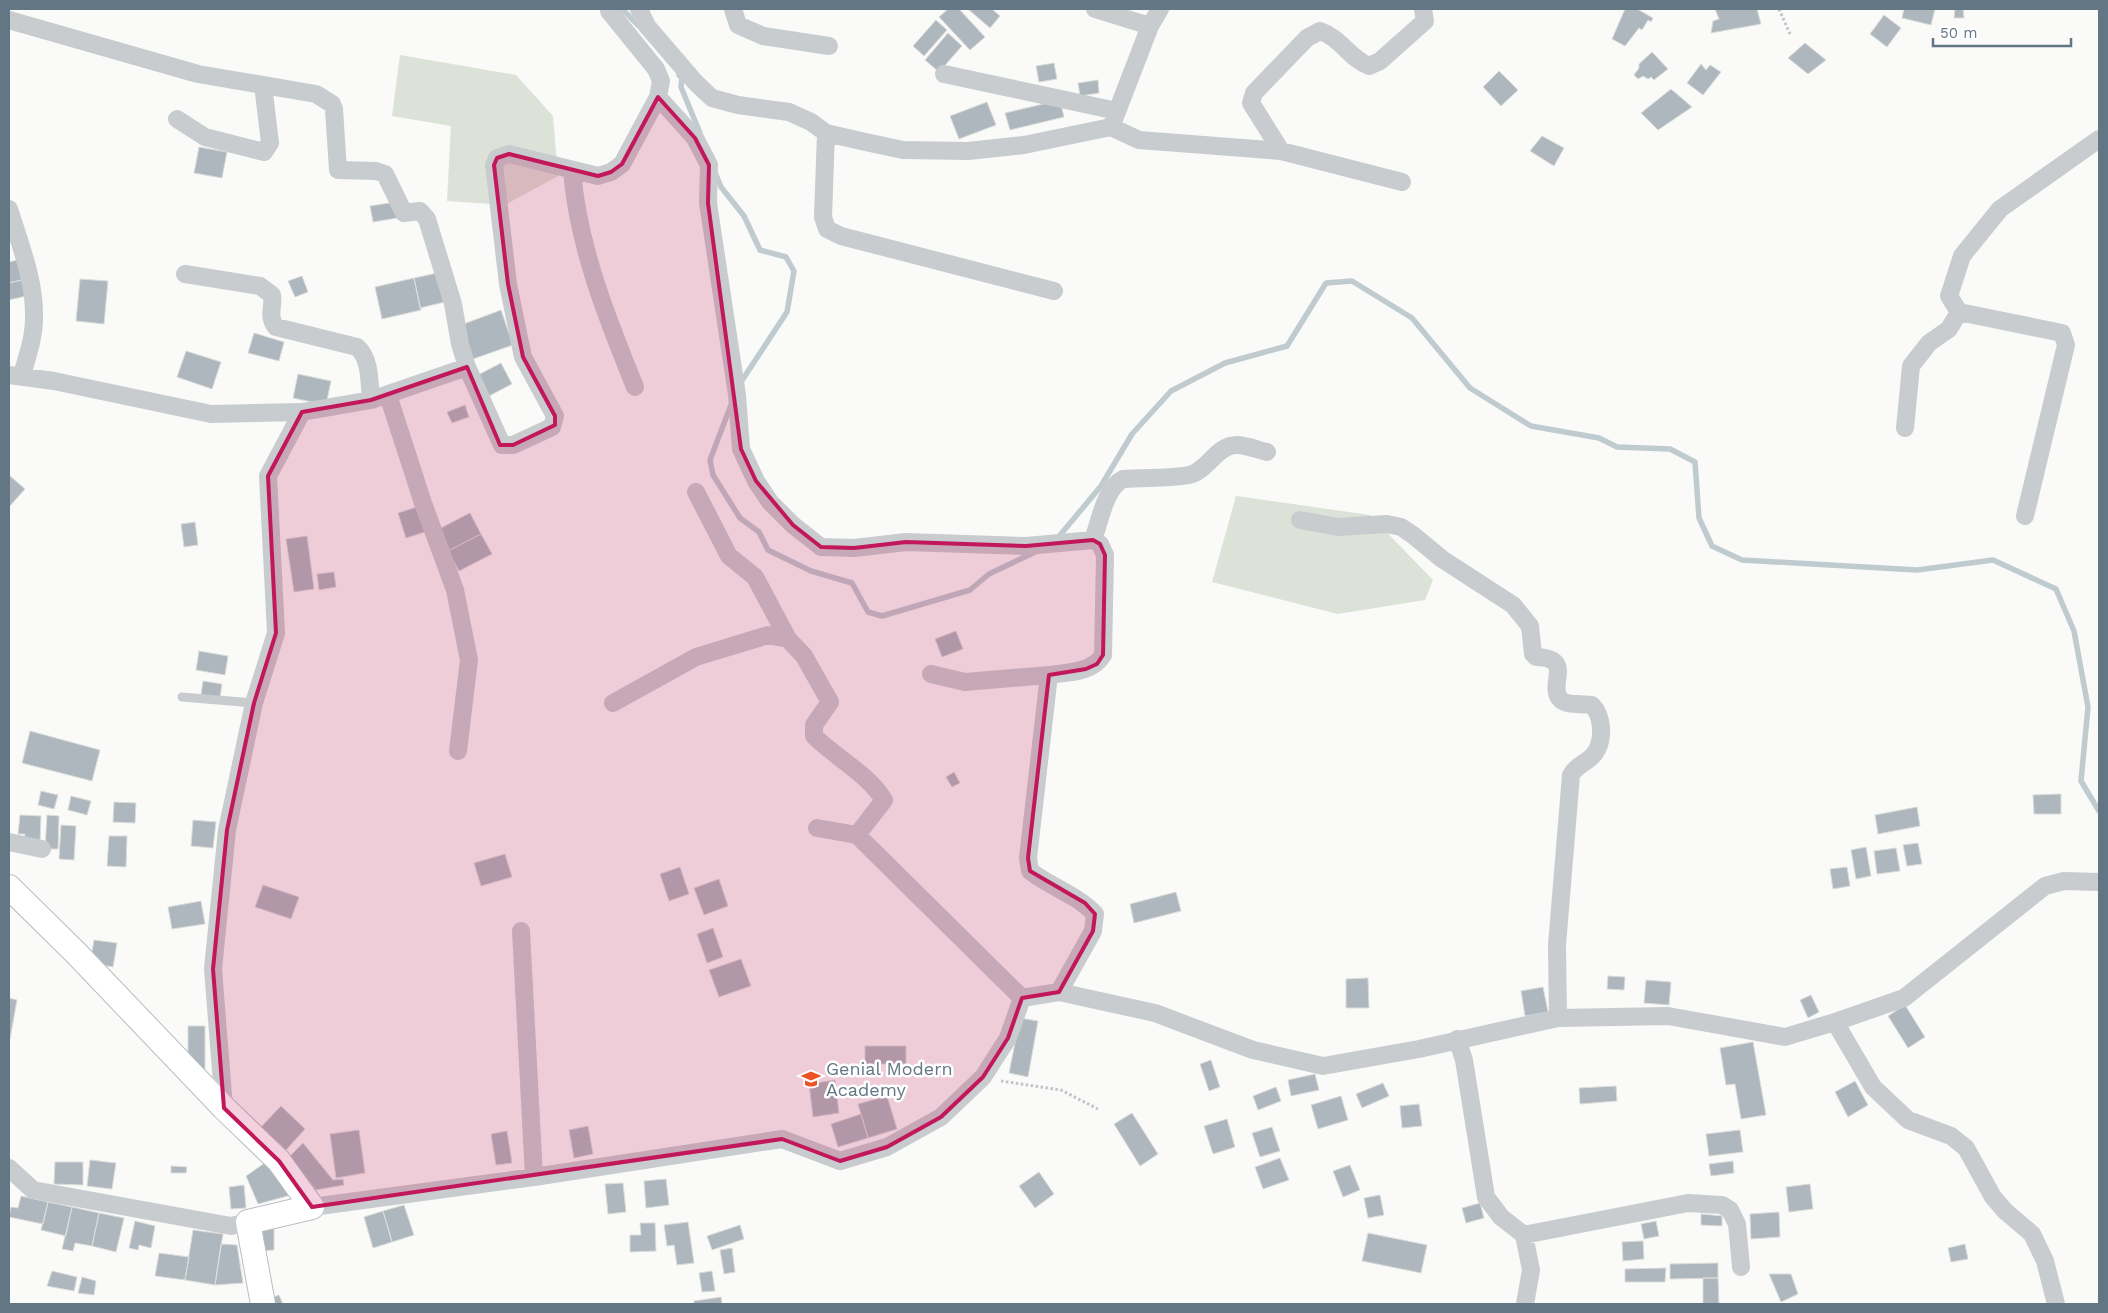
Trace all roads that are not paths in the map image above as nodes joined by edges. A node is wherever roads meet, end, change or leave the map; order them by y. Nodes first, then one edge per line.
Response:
1 (640, 9) edge
2 (733, 9) edge
3 (1095, 9) edge
4 (1160, 9) edge
5 (1423, 9) edge
6 (607, 10) edge
7 (9, 20) edge
8 (1150, 26) junction
9 (829, 46) dead end
10 (944, 74) dead end
11 (263, 85) junction
12 (658, 97) junction
13 (177, 119) dead end
14 (1114, 119) junction
15 (826, 133) junction
16 (2099, 139) edge
17 (1281, 151) junction
18 (572, 171) junction
19 (1402, 182) dead end
20 (9, 209) edge
21 (185, 274) dead end
22 (1054, 291) dead end
23 (1959, 312) junction
24 (467, 367) junction
25 (15, 375) edge
26 (635, 386) dead end
27 (379, 397) junction
28 (302, 412) junction
29 (1905, 428) dead end
30 (1267, 452) dead end
31 (696, 492) dead end
32 (2025, 516) dead end
33 (1300, 520) dead end
34 (1093, 540) junction
35 (788, 639) junction
36 (931, 674) dead end
37 (1049, 675) junction
38 (182, 697) dead end
39 (254, 703) junction
40 (613, 703) dead end
41 (458, 751) dead end
42 (817, 828) dead end
43 (857, 835) junction
44 (9, 842) edge
45 (42, 849) dead end
46 (2099, 882) edge
47 (9, 887) edge
48 (521, 931) dead end
49 (1059, 992) junction
50 (1022, 998) junction
51 (1558, 1018) junction
52 (1834, 1022) junction
53 (1457, 1039) junction
54 (224, 1108) junction
55 (9, 1168) edge
56 (534, 1177) junction
57 (312, 1207) junction
58 (248, 1222) junction
59 (1524, 1235) junction
60 (1741, 1267) dead end
61 (262, 1304) edge
62 (1525, 1304) edge
63 (2056, 1304) edge

1 - 15 street
2 - 9 street
3 - 8 street
4 - 8 street
5 - 17 street
6 - 12 street
7 - 11 street
8 - 14 street
10 - 14 street
11 - 13 street
11 - 24 street
12 - 18 street
12 - 34 street
14 - 15 street
14 - 17 street
15 - 22 street
16 - 23 street
17 - 19 street
18 - 24 street
18 - 26 street
20 - 25 street
21 - 27 street
23 - 29 street
23 - 32 street
24 - 27 street
25 - 28 street
27 - 28 street
27 - 41 street
28 - 39 street
30 - 34 street
31 - 35 street
33 - 51 street
34 - 37 street
35 - 40 street
35 - 43 street
36 - 37 street
37 - 49 street
38 - 39 lane
39 - 54 street
42 - 43 street
43 - 50 street
44 - 45 street
46 - 52 street
47 - 54 street
48 - 56 street
49 - 50 street
49 - 53 street
50 - 56 street
51 - 52 street
51 - 53 street
52 - 63 street
53 - 59 street
54 - 57 street
55 - 58 street
56 - 57 street
57 - 58 street
58 - 61 street
59 - 60 street
59 - 62 street

